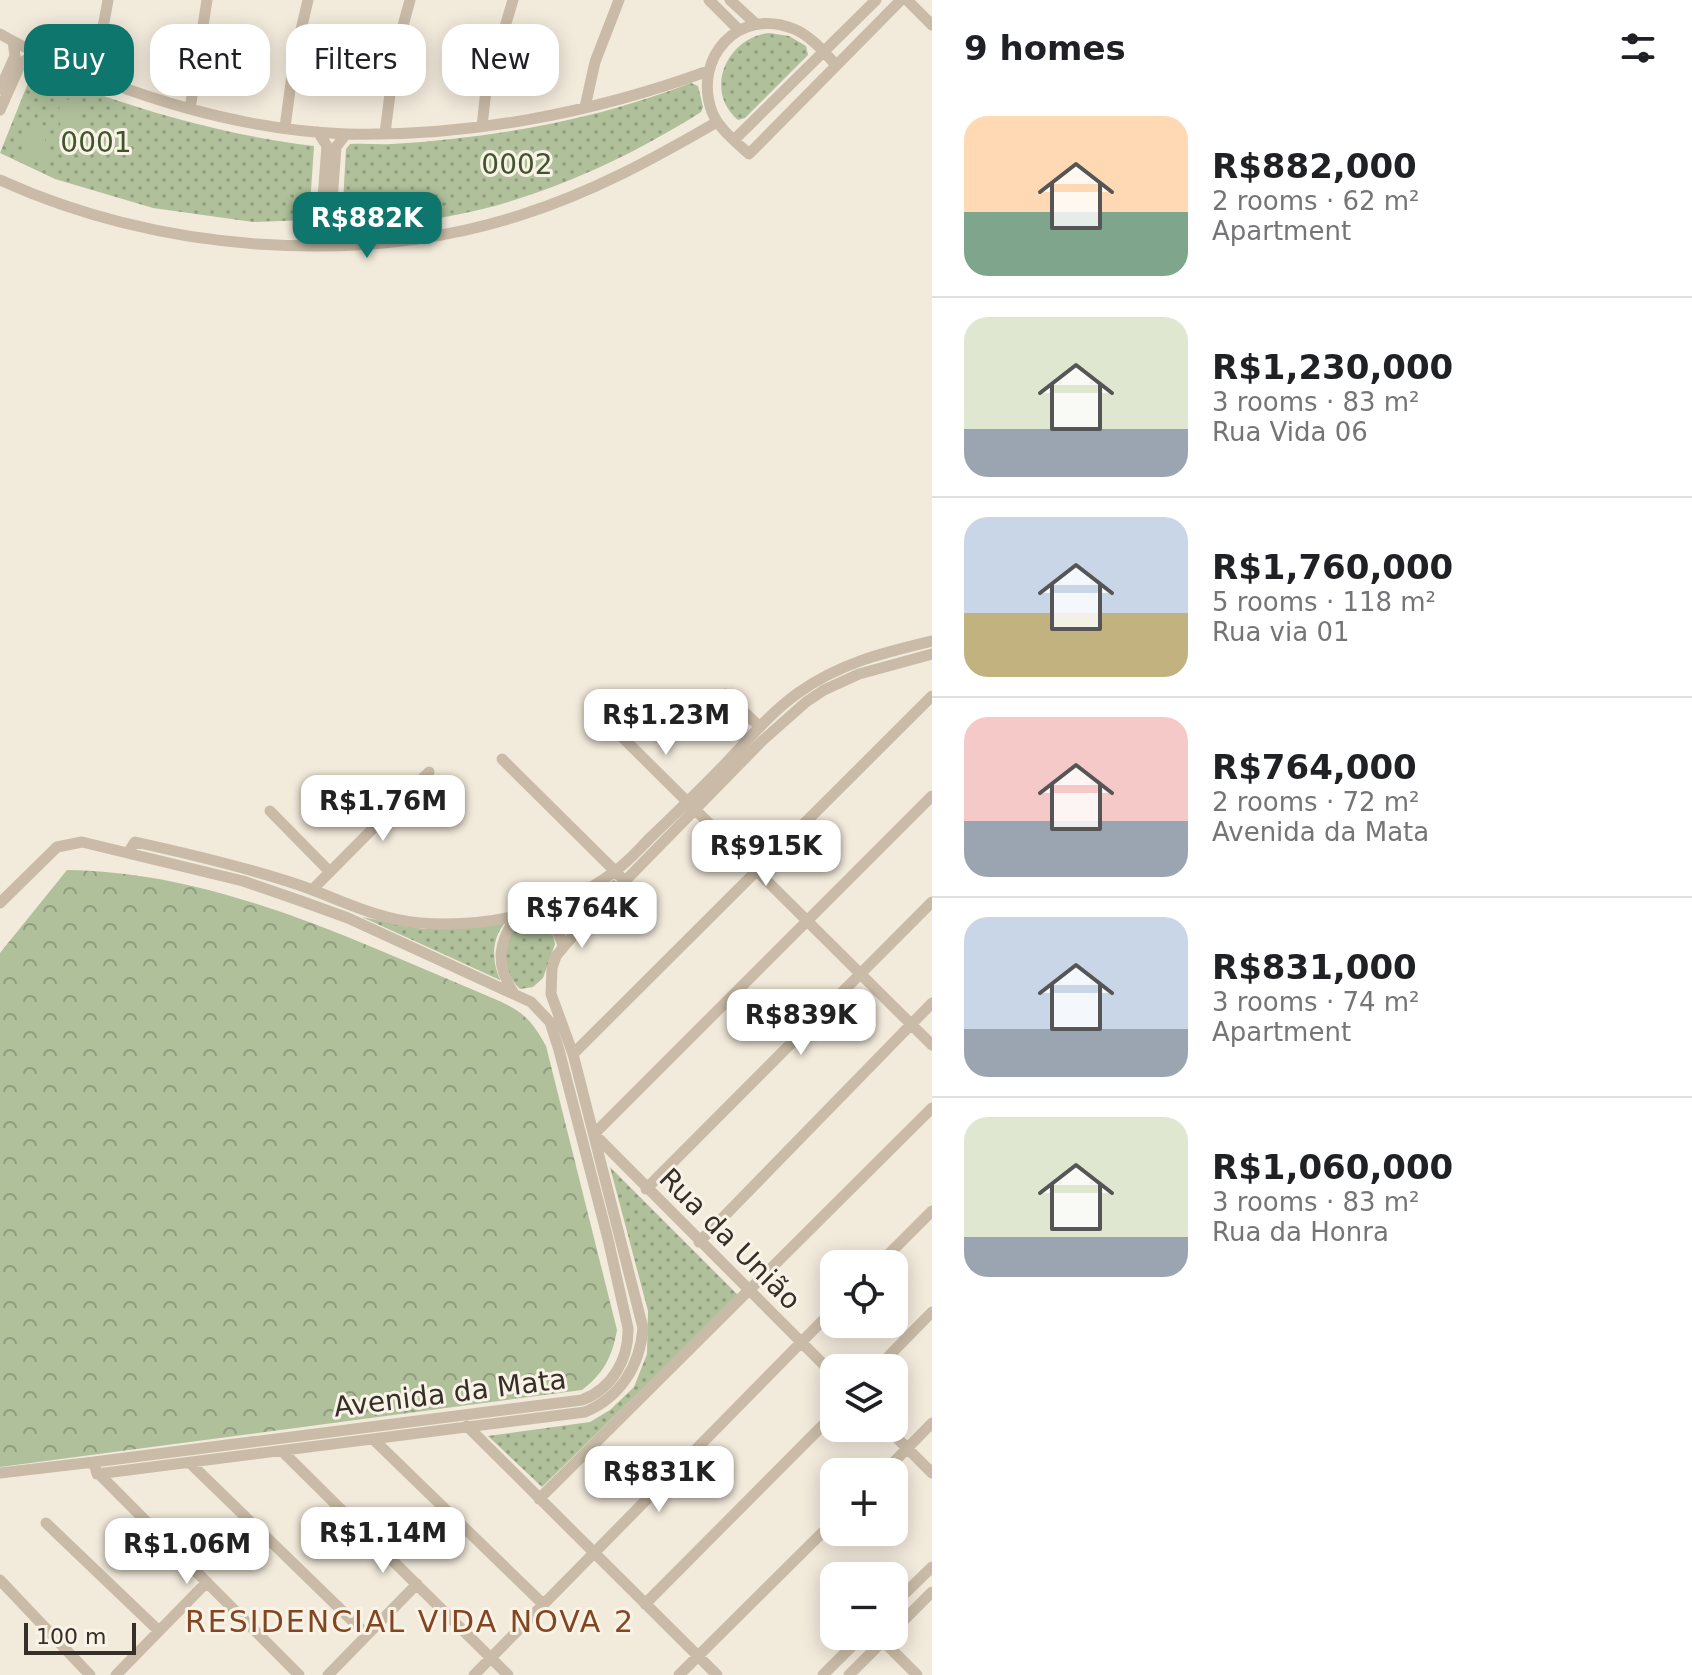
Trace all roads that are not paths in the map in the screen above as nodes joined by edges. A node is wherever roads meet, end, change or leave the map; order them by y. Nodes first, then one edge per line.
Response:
1 (108, 0) edge
2 (207, 0) edge
3 (308, 0) edge
4 (410, 0) edge
5 (513, 0) edge
6 (619, 0) edge
7 (709, 0) edge
8 (729, 0) edge
9 (876, 0) edge
10 (904, 0) edge
11 (719, 10) junction
12 (104, 24) edge
13 (756, 24) junction
14 (932, 25) edge
15 (739, 30) junction
16 (0, 34) edge
17 (13, 41) junction
18 (24, 47) edge
19 (823, 52) junction
20 (24, 61) edge
21 (836, 65) junction
22 (708, 71) junction
23 (0, 89) edge
24 (134, 90) edge
25 (585, 107) junction
26 (190, 109) junction
27 (0, 110) edge
28 (717, 122) junction
29 (482, 126) junction
30 (285, 127) junction
31 (318, 132) junction
32 (385, 133) junction
33 (346, 134) junction
34 (734, 140) junction
35 (0, 180) edge
36 (306, 244) junction
37 (342, 244) junction
38 (932, 641) edge
39 (932, 654) edge
40 (725, 694) dead end
41 (932, 696) edge
42 (760, 727) junction
43 (613, 728) dead end
44 (502, 759) dead end
45 (429, 772) dead end
46 (381, 782) dead end
47 (932, 796) edge
48 (401, 801) junction
49 (692, 806) junction
50 (270, 811) dead end
51 (128, 853) junction
52 (616, 871) junction
53 (758, 871) junction
54 (330, 872) junction
55 (627, 882) junction
56 (312, 890) junction
57 (932, 902) edge
58 (0, 903) edge
59 (534, 911) junction
60 (517, 916) junction
61 (808, 921) junction
62 (563, 946) junction
63 (860, 973) junction
64 (550, 983) junction
65 (517, 994) junction
66 (932, 1003) edge
67 (910, 1025) junction
68 (932, 1045) edge
69 (573, 1054) junction
70 (932, 1108) edge
71 (596, 1133) junction
72 (646, 1189) junction
73 (932, 1211) edge
74 (699, 1242) junction
75 (893, 1250) edge
76 (749, 1291) junction
77 (932, 1312) edge
78 (820, 1323) edge
79 (800, 1343) junction
80 (890, 1354) edge
81 (820, 1362) edge
82 (458, 1417) junction
83 (932, 1423) edge
84 (468, 1428) junction
85 (820, 1428) edge
86 (373, 1439) junction
87 (901, 1442) edge
88 (907, 1448) junction
89 (282, 1451) junction
90 (897, 1458) edge
91 (190, 1463) junction
92 (96, 1468) junction
93 (0, 1473) edge
94 (932, 1473) edge
95 (539, 1499) junction
96 (46, 1523) dead end
97 (820, 1535) edge
98 (595, 1554) junction
99 (932, 1567) edge
100 (0, 1580) edge
101 (207, 1582) junction
102 (417, 1584) junction
103 (908, 1590) edge
104 (932, 1592) edge
105 (645, 1604) junction
106 (544, 1605) junction
107 (908, 1616) edge
108 (159, 1631) junction
109 (367, 1635) junction
110 (848, 1650) edge
111 (875, 1650) edge
112 (895, 1650) edge
113 (698, 1656) junction
114 (491, 1658) junction
115 (90, 1675) edge
116 (116, 1675) edge
117 (299, 1675) edge
118 (328, 1675) edge
119 (474, 1675) edge
120 (508, 1675) edge
121 (679, 1675) edge
122 (717, 1675) edge
123 (823, 1675) edge
124 (849, 1675) edge
125 (917, 1675) edge

1 - 12 street
2 - 26 street
3 - 30 street
4 - 32 street
5 - 29 street
6 - 25 street
7 - 11 street
8 - 11 street
8 - 13 street
9 - 19 street
10 - 14 street
10 - 21 street
11 - 15 street
13 - 15 street
13 - 19 street
15 - 22 street
16 - 17 street
17 - 18 street
17 - 23 street
19 - 21 street
19 - 34 street
20 - 27 street
21 - 34 street
22 - 25 street
22 - 28 street
24 - 26 street
25 - 29 street
26 - 30 street
28 - 34 street
28 - 37 street
29 - 32 street
30 - 31 street
31 - 33 street
31 - 36 street
32 - 33 street
33 - 37 street
35 - 36 street
36 - 37 street
38 - 42 street
39 - 49 street
40 - 42 street
41 - 53 street
42 - 49 street
43 - 49 street
44 - 52 street
45 - 48 street
46 - 48 street
47 - 61 street
48 - 54 street
49 - 52 street
49 - 53 street
49 - 55 street
50 - 54 street
51 - 56 street
51 - 58 street, Avenida da Mata
51 - 65 street, Avenida da Mata
52 - 55 street
52 - 59 street
53 - 61 street
53 - 69 street
54 - 56 street
55 - 62 street
56 - 60 street
57 - 63 street
59 - 60 street
59 - 62 street
60 - 65 street
61 - 63 street
61 - 71 street
62 - 64 street
63 - 67 street
63 - 72 street
64 - 65 street
64 - 69 street, Avenida da Mata
65 - 82 street, Avenida da Mata
66 - 67 street
67 - 68 street
67 - 74 street
69 - 71 street, Avenida da Mata
70 - 76 street
71 - 72 street, Rua da União
71 - 84 street, Avenida da Mata
72 - 74 street, Rua da União
73 - 75 street
74 - 76 street, Rua da União
76 - 79 street, Rua da União
76 - 95 street
77 - 80 street
78 - 79 street
79 - 81 street, Rua da União
79 - 98 street
82 - 84 street
82 - 92 street, Avenida da Mata
83 - 88 street
84 - 86 street, Avenida da Mata
84 - 95 street
85 - 105 street
86 - 89 street, Avenida da Mata
86 - 106 street
87 - 88 street
88 - 90 street
88 - 94 street
89 - 91 street, Avenida da Mata
89 - 102 street
91 - 92 street, Avenida da Mata
91 - 109 street
92 - 93 street
92 - 101 street
95 - 98 street
96 - 108 street
97 - 113 street
98 - 105 street
98 - 106 street
99 - 103 street
100 - 115 street
101 - 108 street
101 - 117 street
102 - 109 street
102 - 114 street
104 - 107 street
105 - 113 street
106 - 114 street
108 - 116 street
109 - 118 street
110 - 123 street
111 - 124 street
112 - 125 street
113 - 121 street
113 - 122 street
114 - 119 street
114 - 120 street

